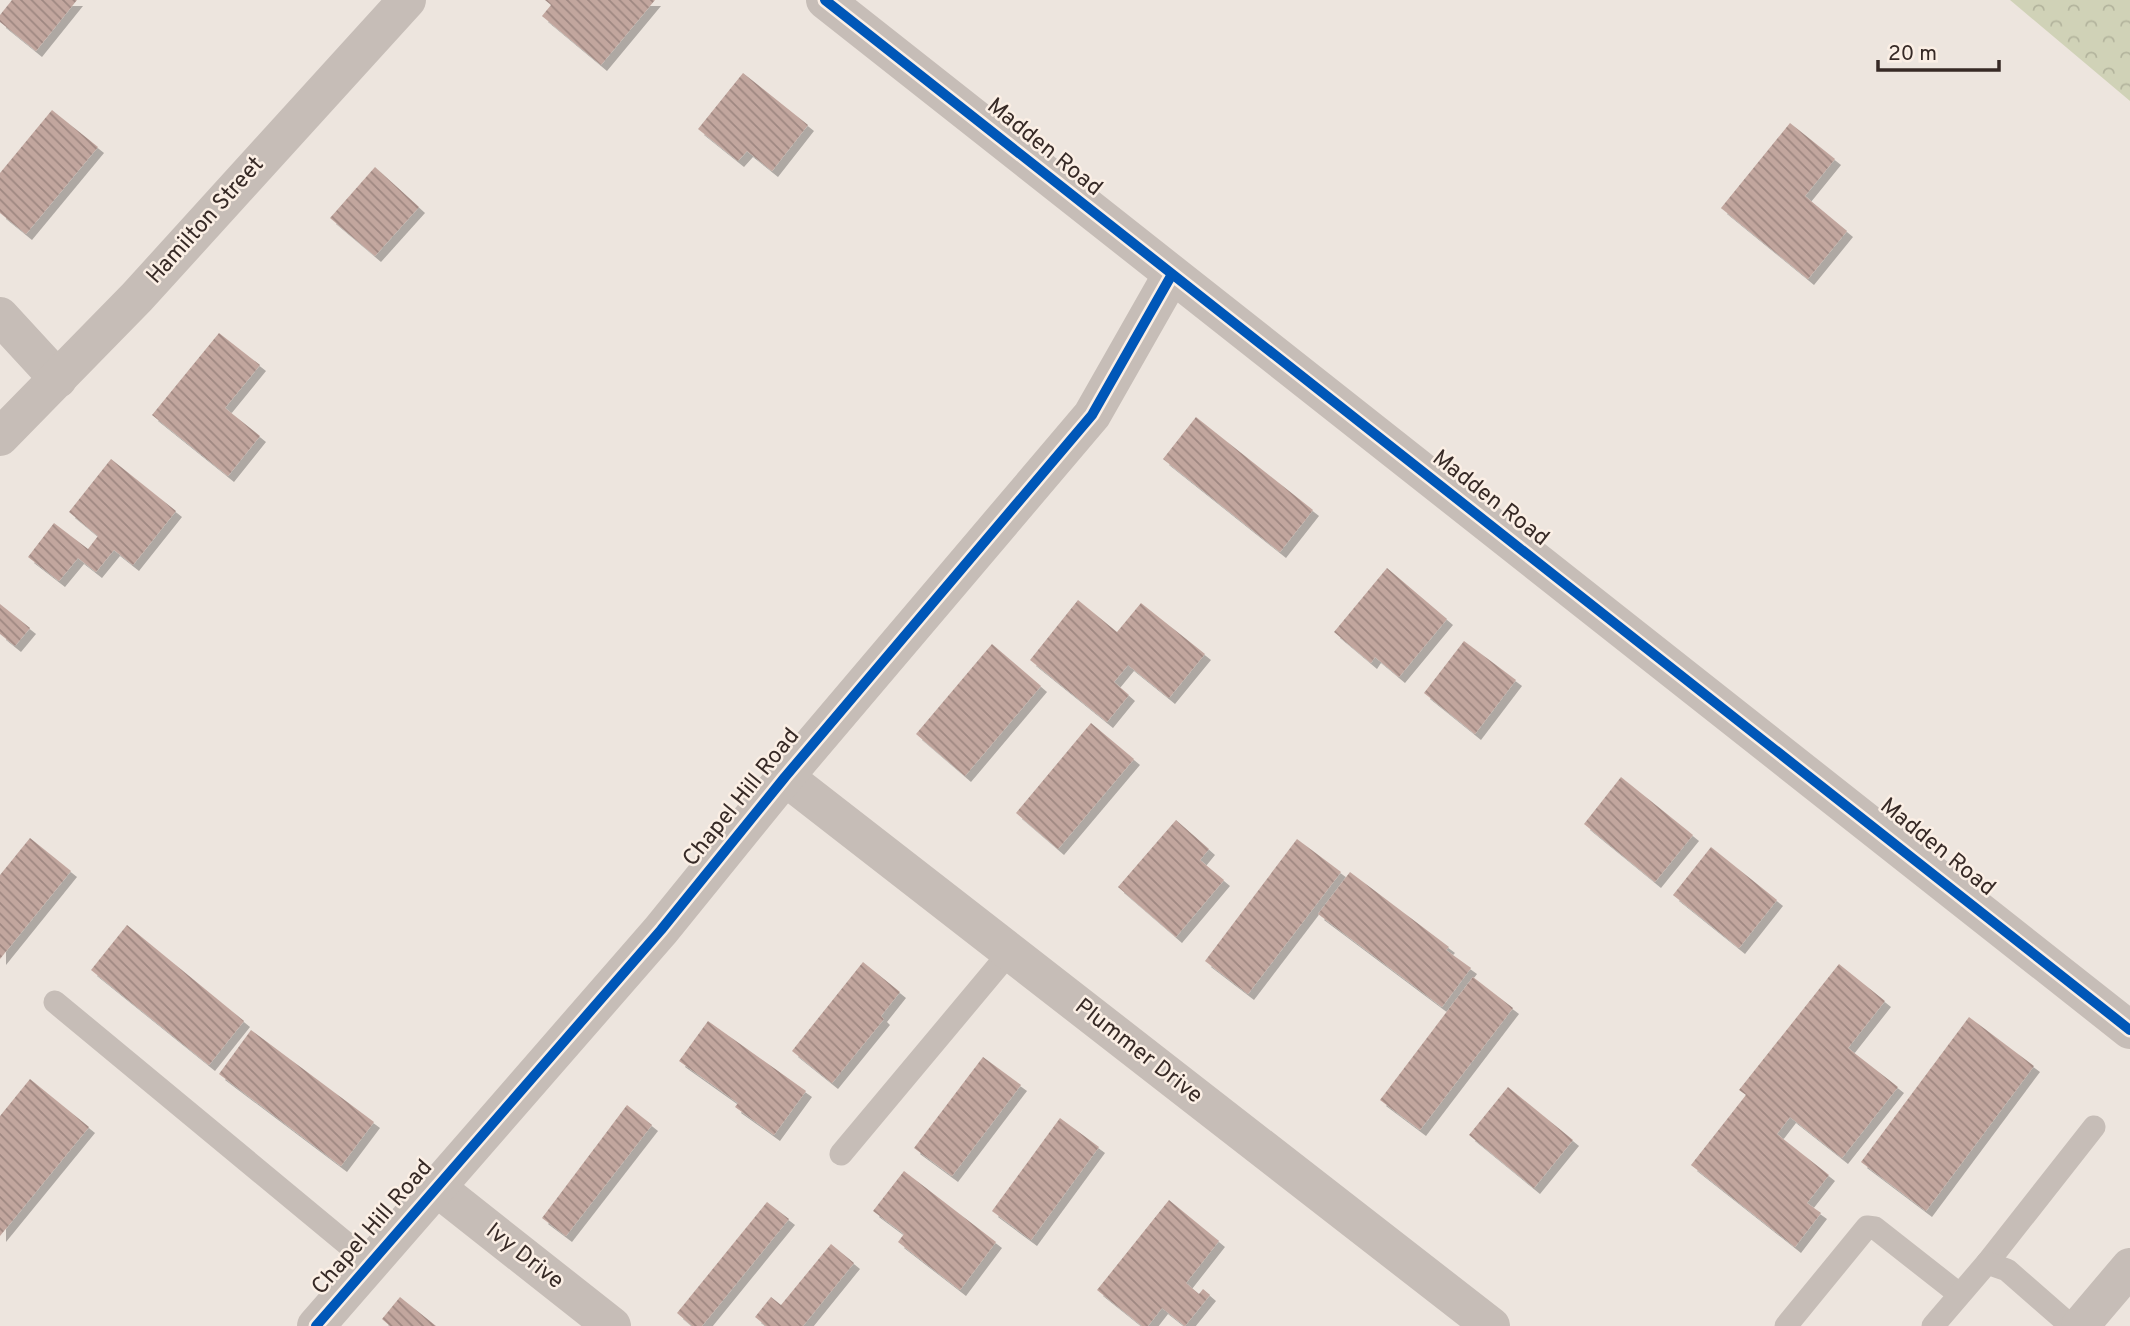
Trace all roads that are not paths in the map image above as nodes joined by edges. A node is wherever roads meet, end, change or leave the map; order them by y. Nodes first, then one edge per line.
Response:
1 (407, 0) edge
2 (825, 0) edge
3 (1171, 276) junction
4 (0, 316) edge
5 (58, 379) junction
6 (0, 437) edge
7 (785, 777) junction
8 (1010, 952) junction
9 (55, 1002) dead end
10 (2130, 1030) edge
11 (2094, 1127) dead end
12 (841, 1154) dead end
13 (436, 1187) junction
14 (1987, 1263) junction
15 (370, 1264) junction
16 (2130, 1267) edge
17 (1959, 1294) junction
18 (316, 1326) edge
19 (612, 1326) edge
20 (1491, 1326) edge
21 (1786, 1326) edge
22 (1933, 1326) edge
23 (2071, 1326) edge
24 (2080, 1326) edge

1 - 5 street, Hamilton Street
2 - 3 street, Madden Road
3 - 7 street, Chapel Hill Road
3 - 10 street, Madden Road
4 - 5 street
5 - 6 street, Hamilton Street
7 - 8 street, Plummer Drive
7 - 13 street, Chapel Hill Road
8 - 12 lane
8 - 20 street, Plummer Drive
9 - 15 lane
11 - 14 lane
13 - 15 street, Chapel Hill Road
13 - 19 street, Ivy Drive
14 - 17 lane
14 - 23 lane
15 - 18 street, Chapel Hill Road
16 - 24 street
17 - 21 lane
17 - 22 lane

